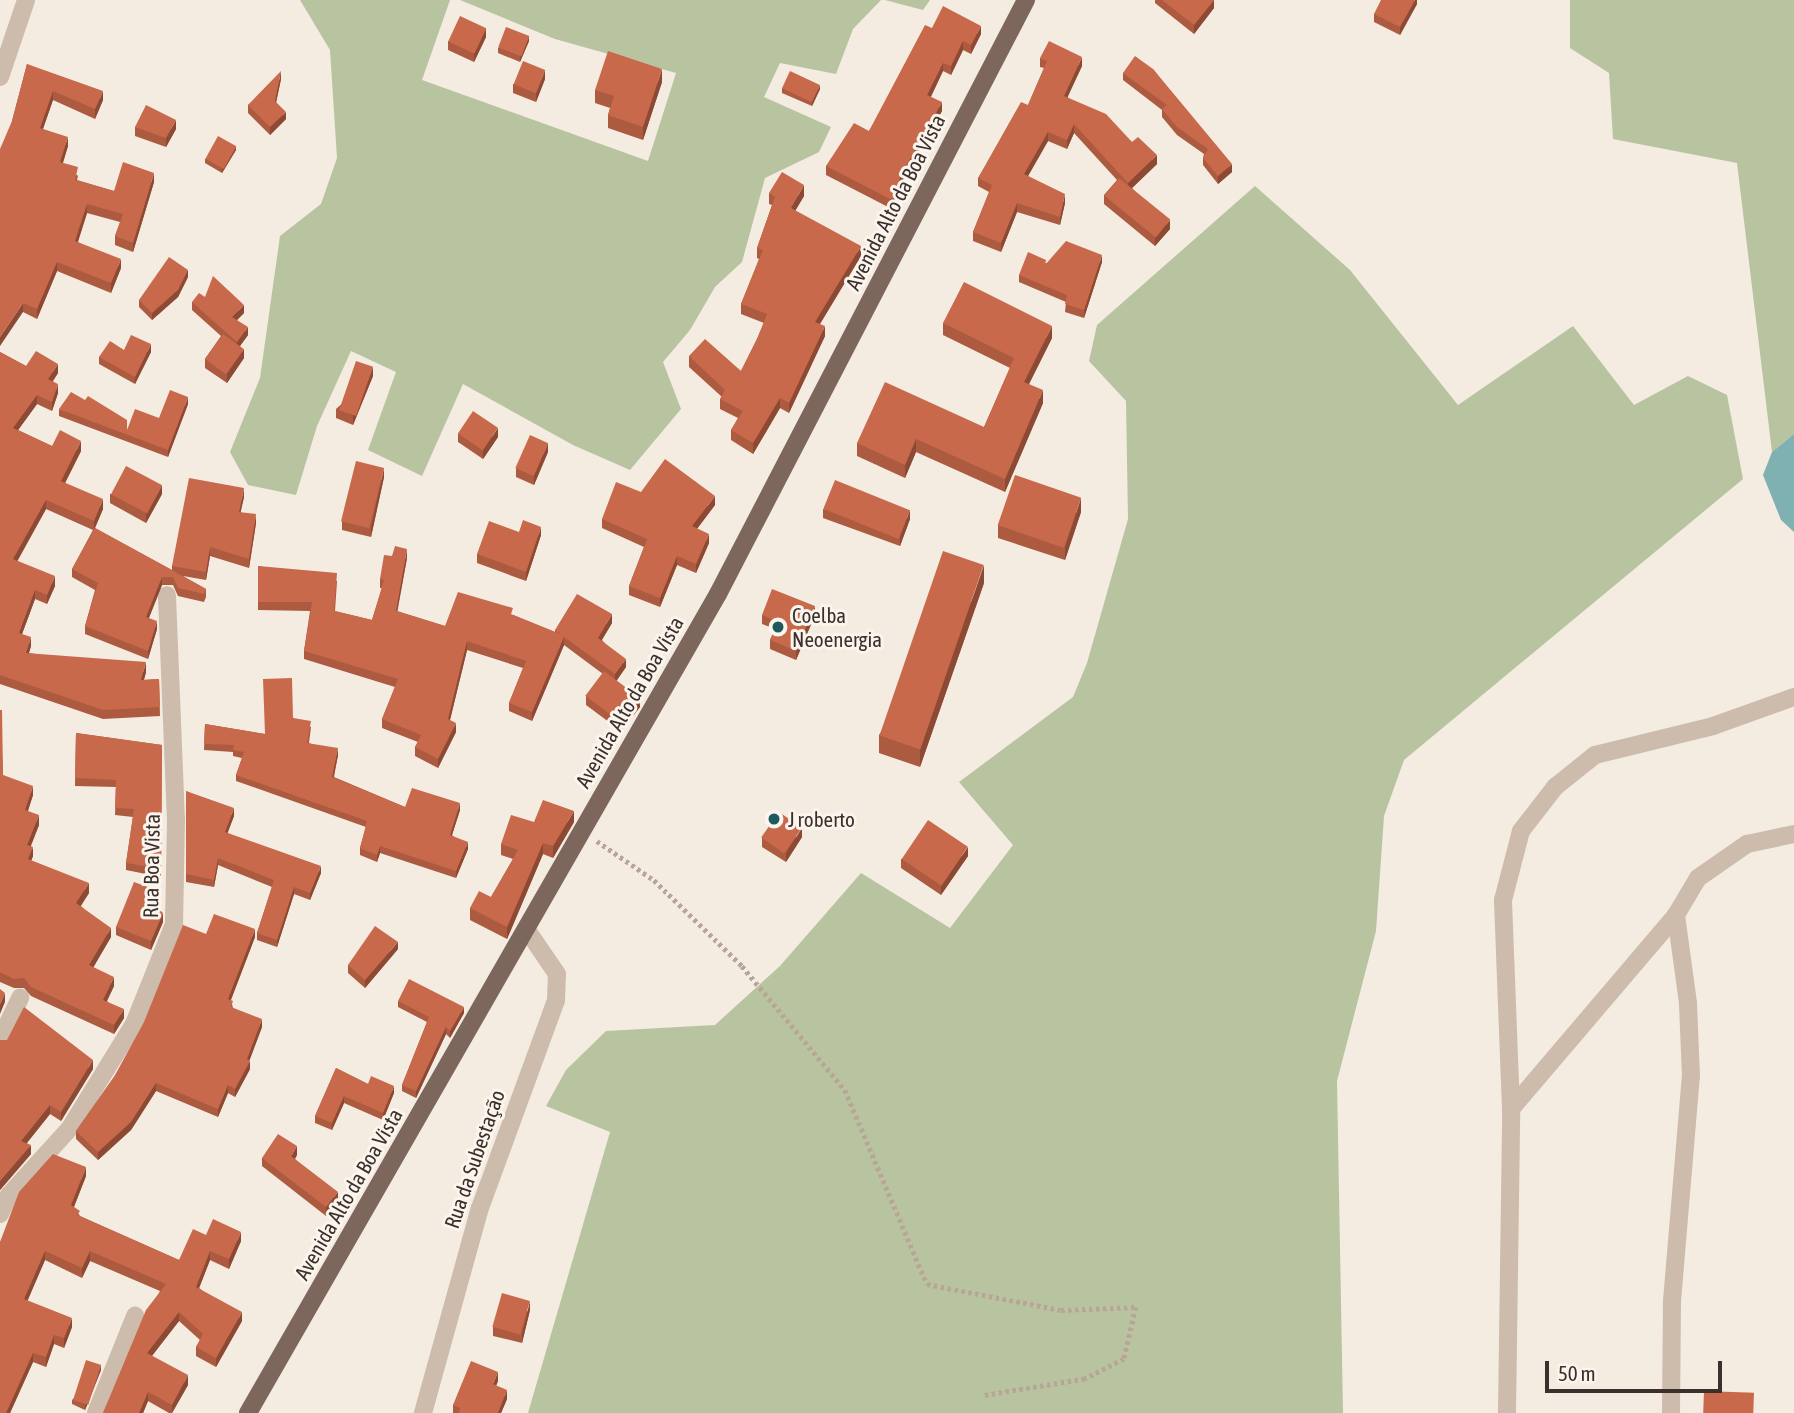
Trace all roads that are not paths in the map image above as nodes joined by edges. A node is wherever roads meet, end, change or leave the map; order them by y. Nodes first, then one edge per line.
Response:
1 (26, 0) edge
2 (1026, 0) edge
3 (0, 77) edge
4 (167, 595) dead end
5 (1794, 697) edge
6 (1794, 834) edge
7 (1676, 915) junction
8 (527, 930) junction
9 (20, 998) dead end
10 (3, 1035) edge
11 (1511, 1109) junction
12 (0, 1213) edge
13 (135, 1316) dead end
14 (96, 1413) edge
15 (248, 1413) edge
16 (423, 1413) edge
17 (1507, 1413) edge
18 (1671, 1413) edge

1 - 3 street
2 - 8 main road, Avenida Alto da Boa Vista
4 - 12 street, Rua Boa Vista
5 - 11 street
6 - 7 street
7 - 11 street
7 - 18 street
8 - 15 main road, Avenida Alto da Boa Vista
8 - 16 street, Rua da Subestação
9 - 10 street
11 - 17 street
13 - 14 street

